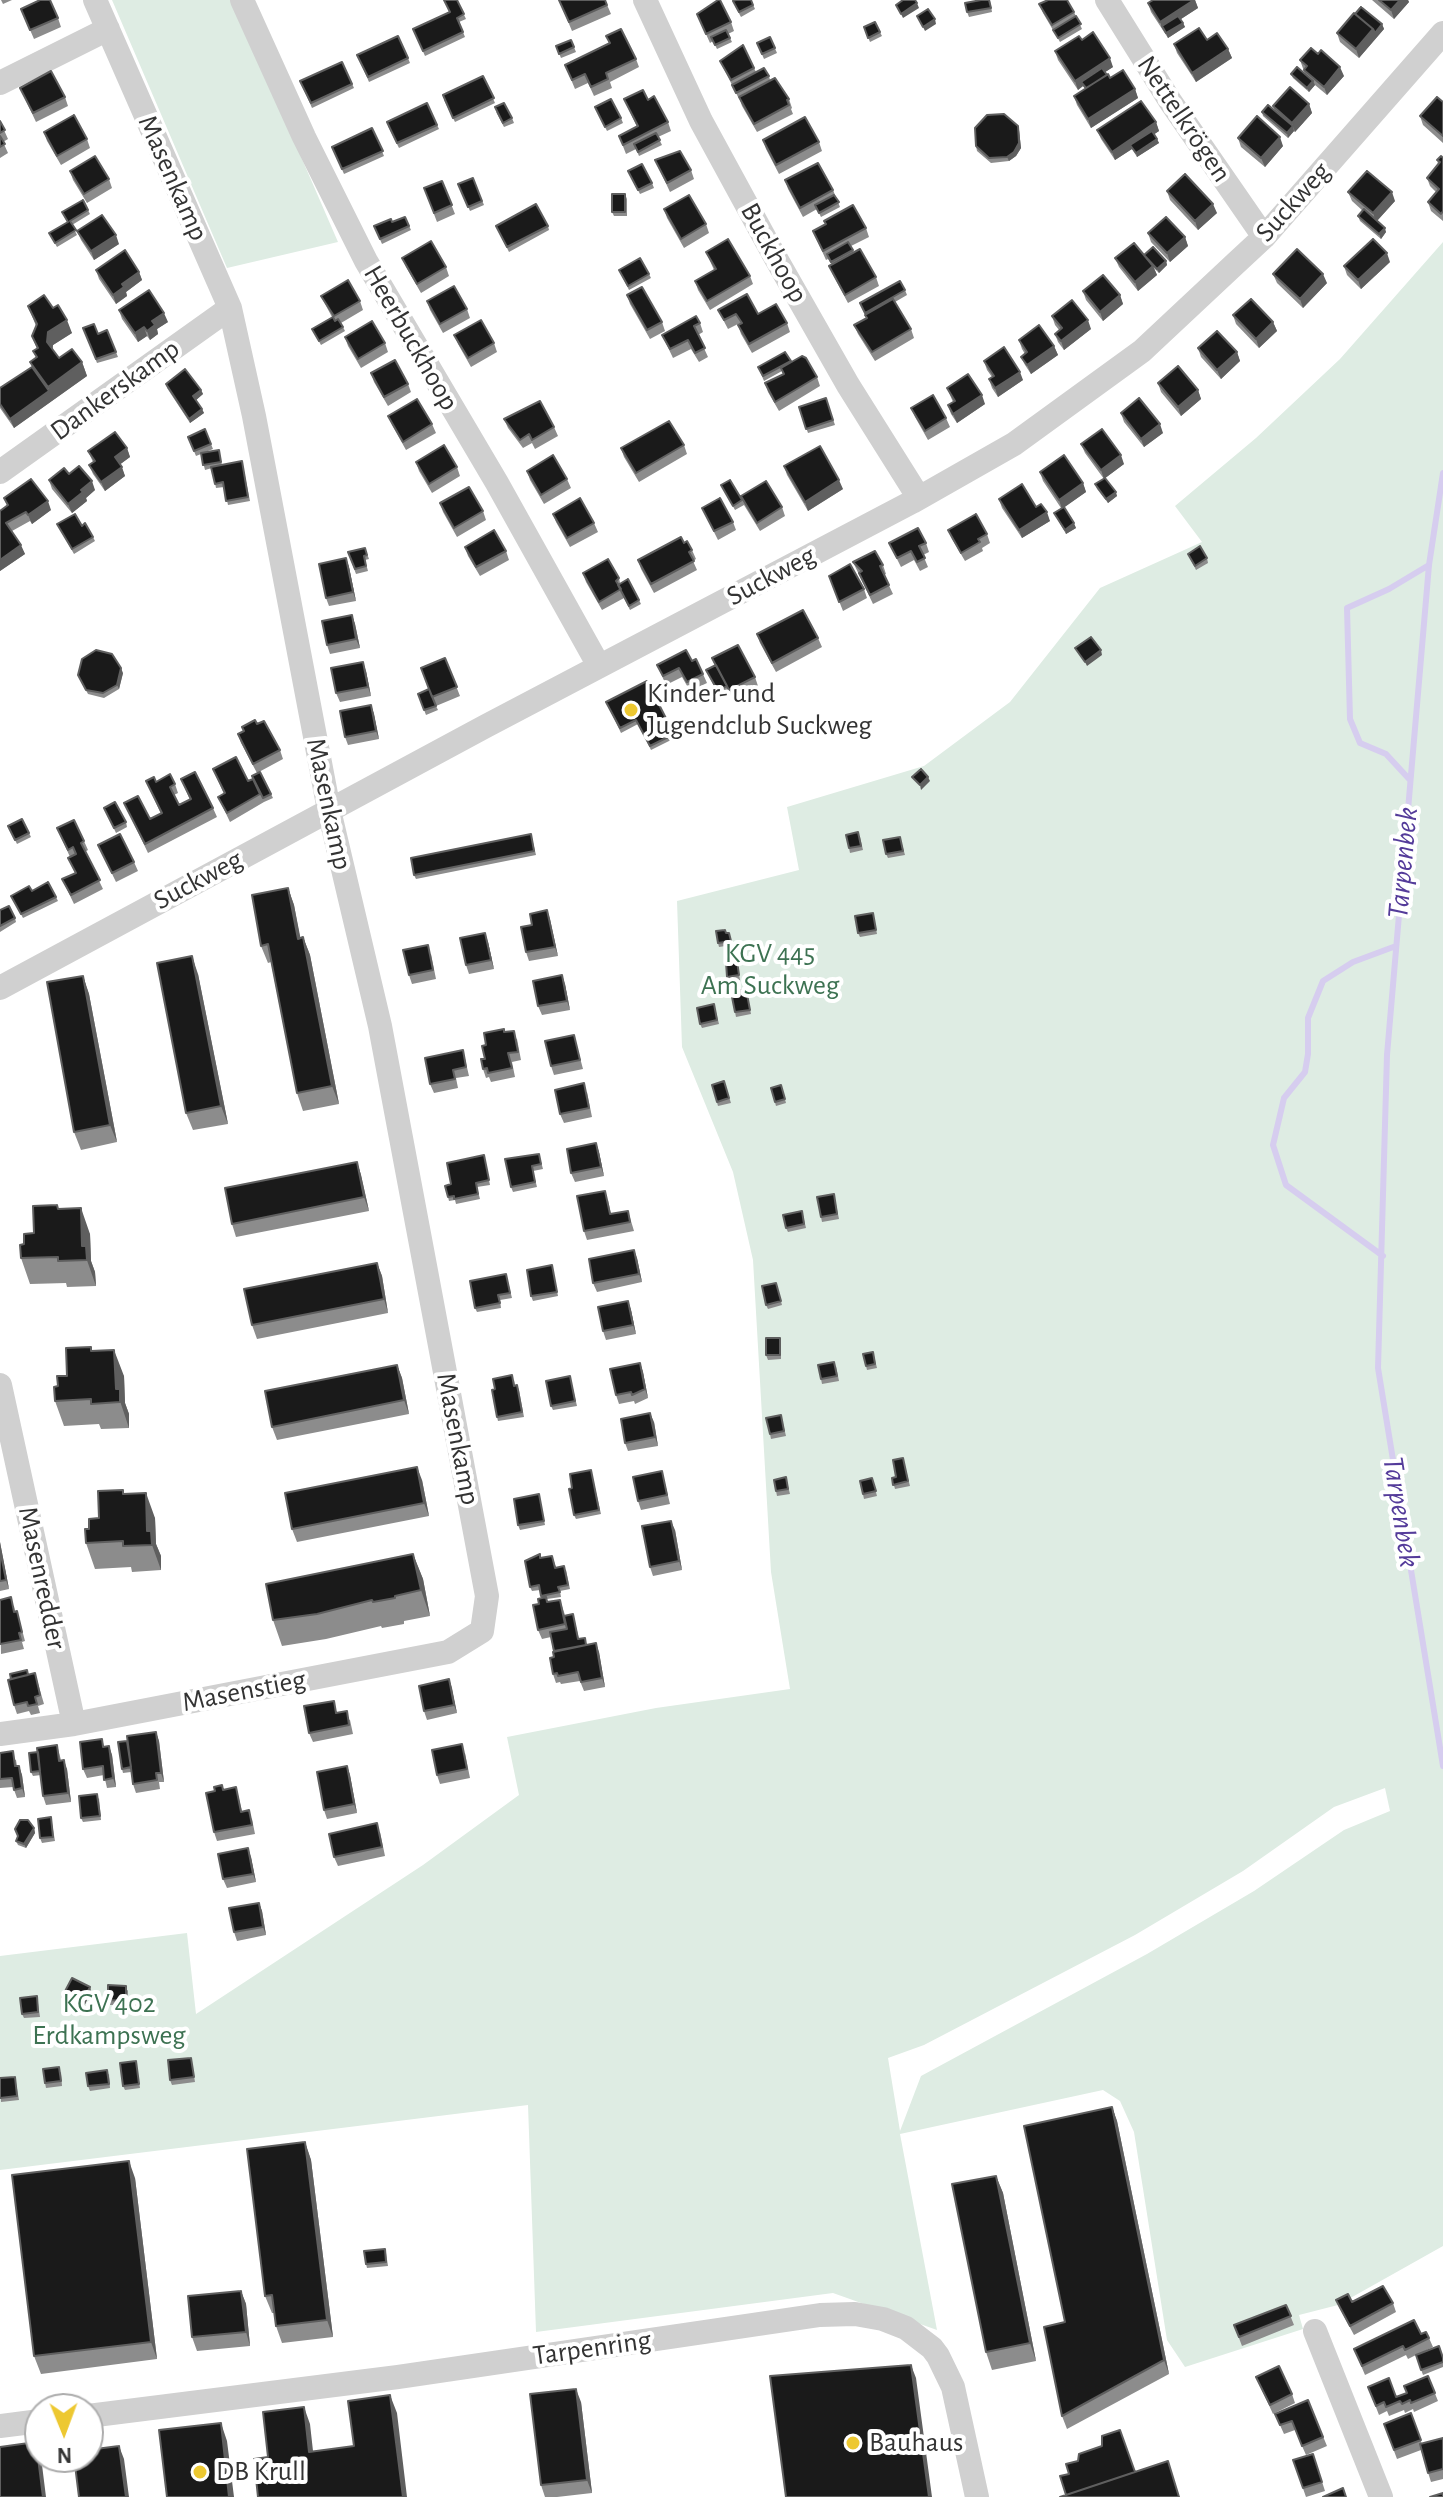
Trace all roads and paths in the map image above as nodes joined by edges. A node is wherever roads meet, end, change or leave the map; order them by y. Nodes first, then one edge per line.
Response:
1 (95, 0) edge
2 (242, 0) edge
3 (645, 0) edge
4 (1107, 0) edge
5 (108, 29) junction
6 (1443, 33) edge
7 (0, 83) edge
8 (1264, 237) junction
9 (230, 308) junction
10 (0, 472) edge
11 (919, 498) junction
12 (599, 666) junction
13 (329, 810) junction
14 (0, 988) edge
15 (0, 1385) edge
16 (482, 1631) joint
17 (74, 1724) junction
18 (0, 1734) edge
19 (1315, 2331) dead end
20 (104, 2414) edge
21 (24, 2423) edge
22 (0, 2426) edge
23 (977, 2497) edge
24 (1381, 2497) edge

1 - 5 street, Masenkamp
2 - 12 street, Heerbuckhoop
3 - 11 street, Buckhoop
4 - 8 street, Nettelkrögen
5 - 7 street
5 - 9 street, Masenkamp
6 - 8 street, Suckweg
8 - 11 street, Suckweg
9 - 10 street, Dankerskamp
9 - 13 street, Masenkamp
11 - 12 street, Suckweg
12 - 13 street, Suckweg
13 - 14 street, Suckweg
13 - 16 street, Masenkamp
15 - 17 street, Masenredder
16 - 17 street, Masenstieg
17 - 18 street, Masenstieg
19 - 24 street
20 - 23 street, Tarpenring
21 - 22 street

